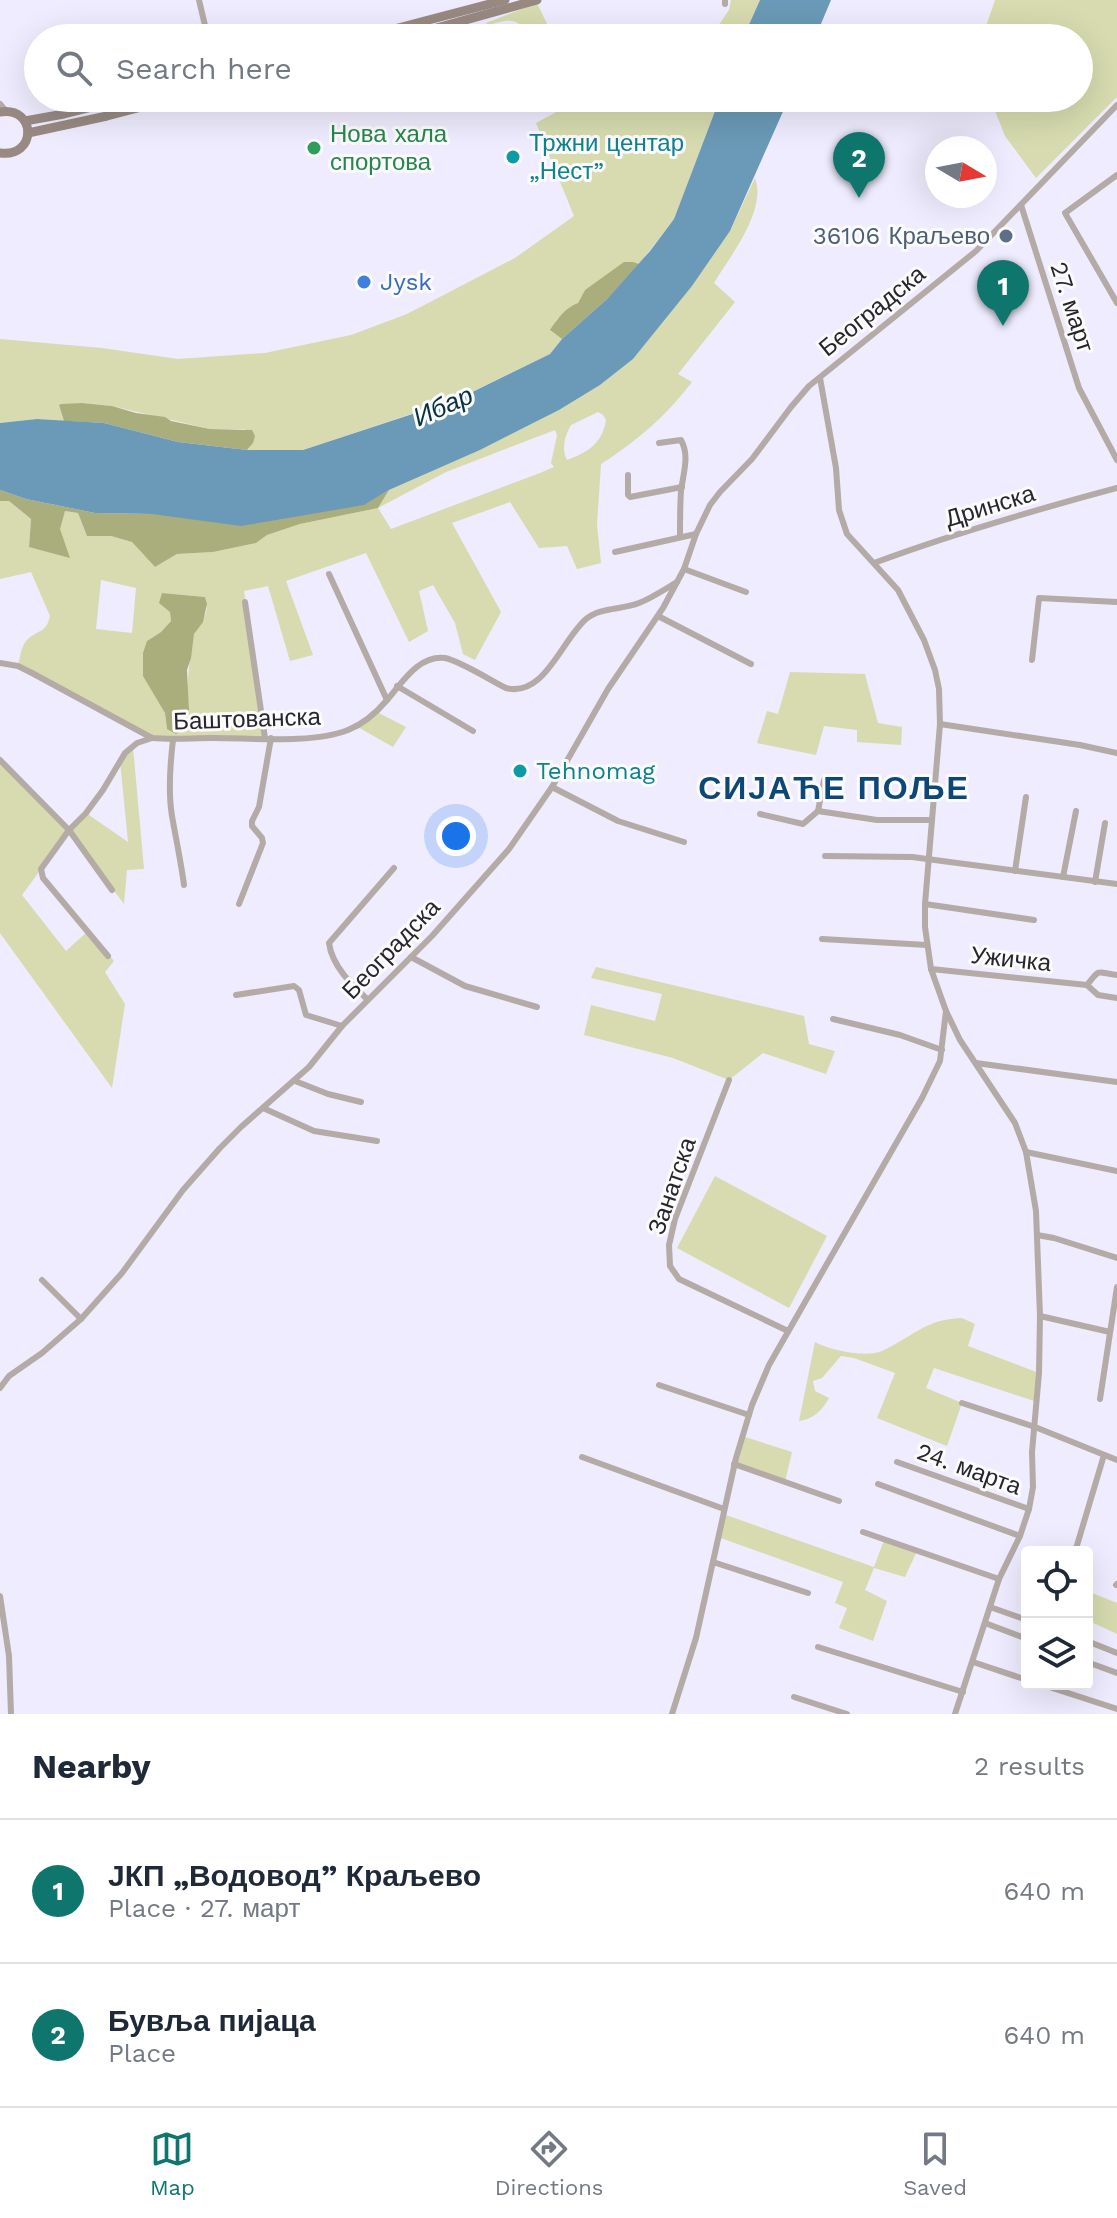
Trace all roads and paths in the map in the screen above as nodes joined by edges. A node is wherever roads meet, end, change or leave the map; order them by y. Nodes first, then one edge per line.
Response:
1 (199, 0) edge
2 (505, 0) edge
3 (537, 0) edge
4 (205, 24) edge
5 (413, 24) edge
6 (451, 24) edge
7 (1117, 105) edge
8 (2, 109) edge
9 (72, 112) edge
10 (122, 112) edge
11 (25, 121) junction
12 (28, 133) junction
13 (0, 153) edge
14 (1117, 175) edge
15 (1021, 205) junction
16 (1117, 303) edge
17 (820, 378) junction
18 (659, 443) dead end
19 (1117, 460) edge
20 (628, 475) dead end
21 (682, 487) junction
22 (1117, 488) edge
23 (696, 534) junction
24 (680, 537) junction
25 (615, 552) dead end
26 (874, 563) junction
27 (684, 569) junction
28 (329, 574) dead end
29 (677, 582) junction
30 (746, 592) dead end
31 (245, 602) dead end
32 (1117, 602) edge
33 (658, 616) junction
34 (1032, 660) dead end
35 (0, 663) edge
36 (751, 664) dead end
37 (397, 686) junction
38 (387, 700) junction
39 (940, 724) junction
40 (473, 731) dead end
41 (152, 738) junction
42 (268, 738) junction
43 (173, 740) junction
44 (1117, 753) edge
45 (0, 760) edge
46 (824, 780) dead end
47 (552, 787) junction
48 (1026, 797) dead end
49 (818, 811) junction
50 (1076, 811) dead end
51 (760, 814) dead end
52 (932, 820) junction
53 (1105, 823) dead end
54 (69, 830) junction
55 (684, 842) dead end
56 (825, 856) dead end
57 (929, 860) junction
58 (394, 868) dead end
59 (1015, 871) junction
60 (1063, 877) junction
61 (1095, 882) junction
62 (1117, 884) edge
63 (184, 885) dead end
64 (112, 890) dead end
65 (239, 904) dead end
66 (925, 904) junction
67 (1034, 920) dead end
68 (822, 939) dead end
69 (927, 945) junction
70 (108, 956) dead end
71 (411, 957) junction
72 (931, 969) junction
73 (1117, 975) edge
74 (1087, 985) junction
75 (236, 995) dead end
76 (1117, 998) edge
77 (367, 999) junction
78 (537, 1007) dead end
79 (946, 1011) junction
80 (833, 1019) dead end
81 (342, 1026) junction
82 (956, 1032) junction
83 (944, 1037) junction
84 (942, 1050) junction
85 (976, 1063) junction
86 (729, 1080) dead end
87 (295, 1081) junction
88 (1117, 1082) edge
89 (361, 1102) dead end
90 (263, 1108) junction
91 (377, 1141) dead end
92 (1026, 1152) junction
93 (1117, 1171) edge
94 (1037, 1235) junction
95 (1117, 1258) edge
96 (42, 1280) dead end
97 (1117, 1287) edge
98 (1040, 1316) junction
99 (81, 1319) junction
100 (788, 1331) junction
101 (1110, 1332) junction
102 (659, 1385) dead end
103 (0, 1388) edge
104 (1100, 1399) dead end
105 (962, 1403) dead end
106 (749, 1415) junction
107 (1035, 1427) junction
108 (1104, 1455) junction
109 (582, 1457) dead end
110 (1117, 1460) edge
111 (897, 1462) dead end
112 (734, 1464) junction
113 (878, 1484) dead end
114 (839, 1501) dead end
115 (724, 1509) junction
116 (1029, 1509) junction
117 (863, 1532) dead end
118 (1020, 1536) junction
119 (1077, 1546) edge
120 (713, 1562) junction
121 (999, 1579) junction
122 (808, 1593) dead end
123 (0, 1596) edge
124 (990, 1607) junction
125 (1021, 1618) edge
126 (985, 1623) junction
127 (1021, 1637) edge
128 (1093, 1643) edge
129 (818, 1647) dead end
130 (1117, 1653) edge
131 (973, 1662) junction
132 (1093, 1664) edge
133 (1117, 1673) edge
134 (1021, 1678) edge
135 (1058, 1690) edge
136 (963, 1692) junction
137 (794, 1697) dead end
138 (1100, 1704) junction
139 (1117, 1709) edge
140 (11, 1714) edge
141 (672, 1714) edge
142 (847, 1714) edge
143 (955, 1714) edge
144 (1095, 1714) edge

1 - 4 street
2 - 5 main road
3 - 6 main road
7 - 15 street, Београдска
8 - 11 main road
9 - 11 main road
10 - 12 main road
11 - 12 main road
12 - 13 main road
14 - 16 street
15 - 17 street, Београдска
15 - 19 street, 27. март
17 - 23 street, Београдска
17 - 26 street
18 - 21 street
20 - 21 street
21 - 24 street
22 - 26 street, Дринска
23 - 24 street
23 - 27 street, Београдска
24 - 25 street
26 - 39 street
27 - 29 street, Београдска
27 - 30 street
28 - 38 street
29 - 33 street, Београдска
29 - 37 street, Баштованска
31 - 42 street
32 - 34 street
33 - 36 street
33 - 47 street, Београдска
35 - 41 street, Баштованска
37 - 38 street, Баштованска
37 - 40 street
38 - 42 street, Баштованска
39 - 44 street
39 - 52 street
41 - 43 street, Баштованска
41 - 54 street
42 - 43 street, Баштованска
42 - 65 street
43 - 63 street
45 - 54 street
46 - 49 street
47 - 55 street
47 - 71 street, Београдска
48 - 59 street
49 - 51 street
49 - 52 street
50 - 60 street
52 - 57 street
53 - 61 street
54 - 64 street
54 - 70 street
56 - 57 street
57 - 59 street
57 - 66 street
58 - 77 street
59 - 60 street
60 - 61 street
61 - 62 street
66 - 67 street
66 - 69 street
68 - 69 street
69 - 72 street
71 - 77 street, Београдска
71 - 78 street
72 - 74 street, Ужичка
72 - 79 street
73 - 74 street, Ужичка
74 - 76 street, Ужичка
75 - 81 street
77 - 81 street, Београдска
79 - 82 street
79 - 83 street
80 - 84 street
81 - 87 street, Београдска
82 - 83 street
82 - 85 street
83 - 84 street
84 - 100 street
85 - 88 street
85 - 92 street
86 - 100 street, Занатска
87 - 89 street
87 - 90 street, Београдска
90 - 91 street
90 - 99 street, Београдска
92 - 93 street
92 - 94 street
94 - 95 street
94 - 98 street
96 - 99 street
97 - 101 street
98 - 101 street
98 - 107 street
99 - 103 street, Београдска
100 - 106 street
101 - 104 street
102 - 106 street
105 - 107 street
106 - 112 street
107 - 108 street
107 - 116 street
108 - 110 street
108 - 119 street
109 - 115 street
111 - 116 street, 24. марта
112 - 114 street
112 - 115 street
113 - 118 street
115 - 120 street
116 - 118 street
117 - 121 street
118 - 121 street
120 - 122 street
120 - 141 street
121 - 124 street
123 - 140 street
124 - 125 street
124 - 126 street
126 - 127 street
126 - 131 street
128 - 130 street
129 - 136 street
131 - 134 street
131 - 136 street
132 - 133 street
135 - 138 street
136 - 143 street
137 - 142 street
138 - 139 street
138 - 144 street

